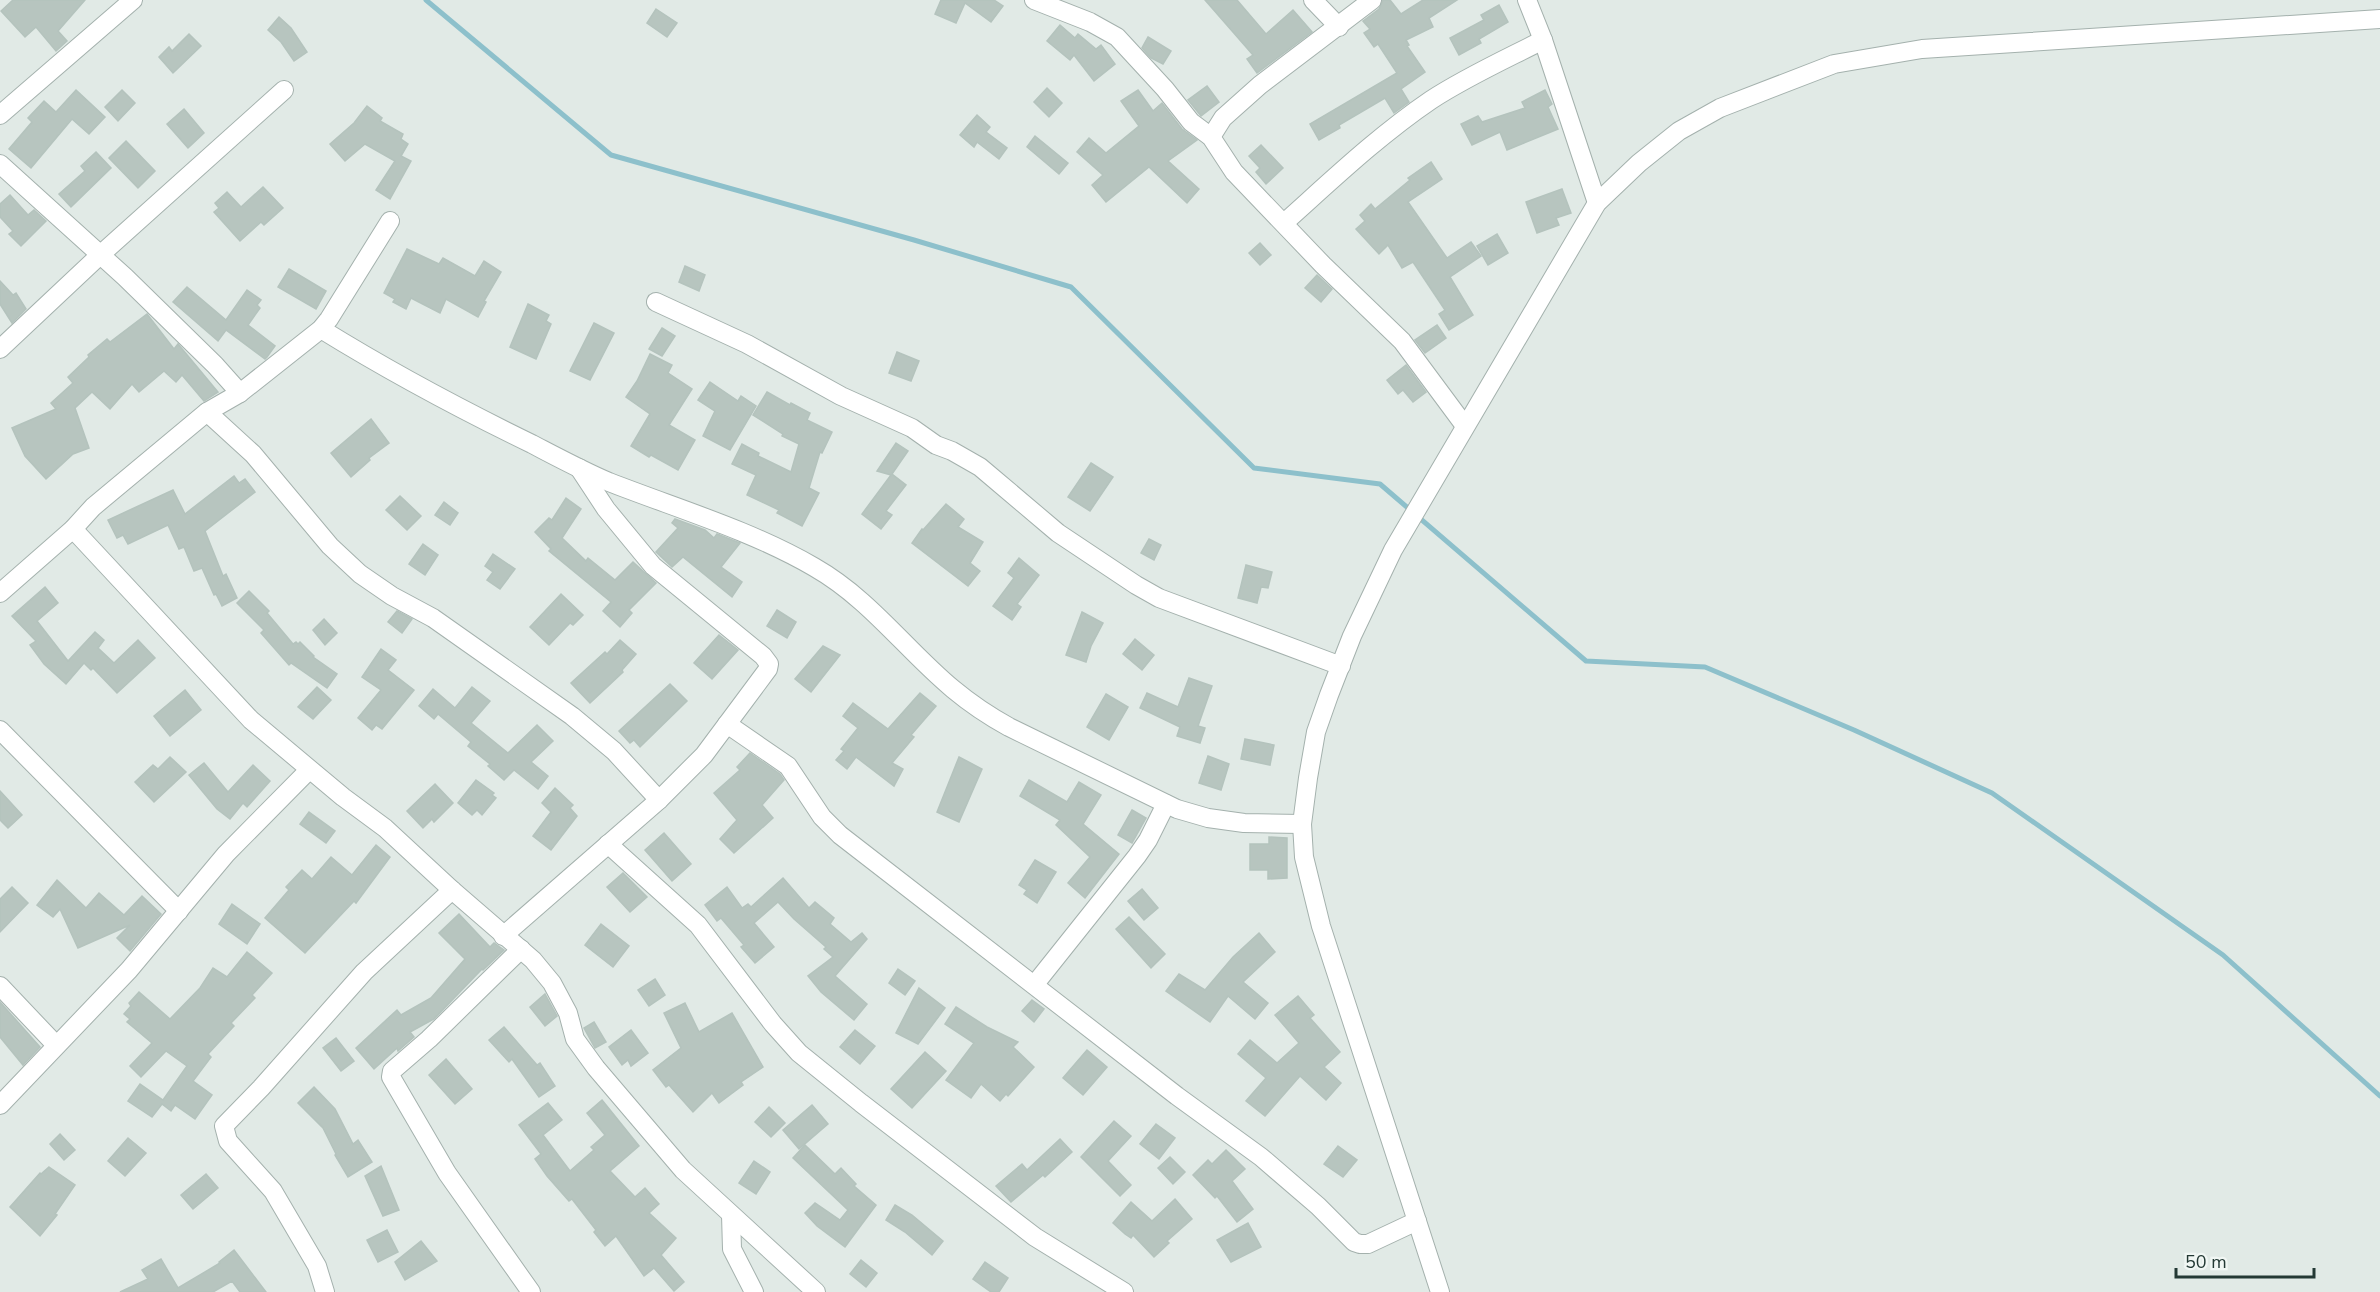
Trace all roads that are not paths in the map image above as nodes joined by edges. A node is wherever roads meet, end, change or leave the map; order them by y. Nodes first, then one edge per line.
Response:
1 (133, 0) edge
2 (1034, 0) edge
3 (1313, 0) edge
4 (1372, 0) edge
5 (1527, 0) edge
6 (2380, 19) edge
7 (1339, 27) junction
8 (1543, 40) junction
9 (284, 90) dead end
10 (0, 115) edge
11 (1211, 137) junction
12 (0, 164) edge
13 (1597, 203) junction
14 (390, 220) dead end
15 (1284, 223) junction
16 (99, 255) junction
17 (656, 302) dead end
18 (321, 329) junction
19 (0, 349) edge
20 (240, 393) junction
21 (207, 412) junction
22 (1465, 426) junction
23 (579, 467) junction
24 (73, 529) junction
25 (0, 593) edge
26 (1341, 666) junction
27 (727, 724) junction
28 (0, 730) edge
29 (309, 770) junction
30 (658, 800) junction
31 (1166, 804) junction
32 (1302, 824) junction
33 (608, 844) junction
34 (452, 890) junction
35 (179, 911) junction
36 (503, 936) junction
37 (521, 949) junction
38 (1035, 984) junction
39 (0, 986) edge
40 (56, 1045) junction
41 (0, 1105) edge
42 (730, 1215) junction
43 (1417, 1221) junction
44 (325, 1292) edge
45 (531, 1292) edge
46 (754, 1292) edge
47 (816, 1292) edge
48 (1124, 1292) edge
49 (1440, 1292) edge

1 - 10 street
2 - 11 street
3 - 7 street
4 - 7 street
5 - 8 street
6 - 13 street
7 - 11 street
8 - 13 street
8 - 15 street
9 - 16 street
11 - 15 street
12 - 16 street
13 - 22 street
14 - 18 street
15 - 22 street
16 - 19 street
16 - 20 street
17 - 26 street
18 - 20 street
18 - 23 street
20 - 21 street
21 - 24 street
21 - 30 street
22 - 26 street
23 - 27 street
23 - 31 street
24 - 25 street
24 - 29 street
26 - 32 street
27 - 30 street
27 - 38 street
28 - 35 street
29 - 34 street
29 - 35 street
30 - 33 street
31 - 32 street
31 - 38 street
32 - 43 street
33 - 36 street
33 - 48 street
34 - 36 street
34 - 44 street
35 - 40 street
36 - 37 street
37 - 42 street
37 - 45 street
38 - 43 street
39 - 40 street
40 - 41 street
42 - 46 street
42 - 47 street
43 - 49 street

